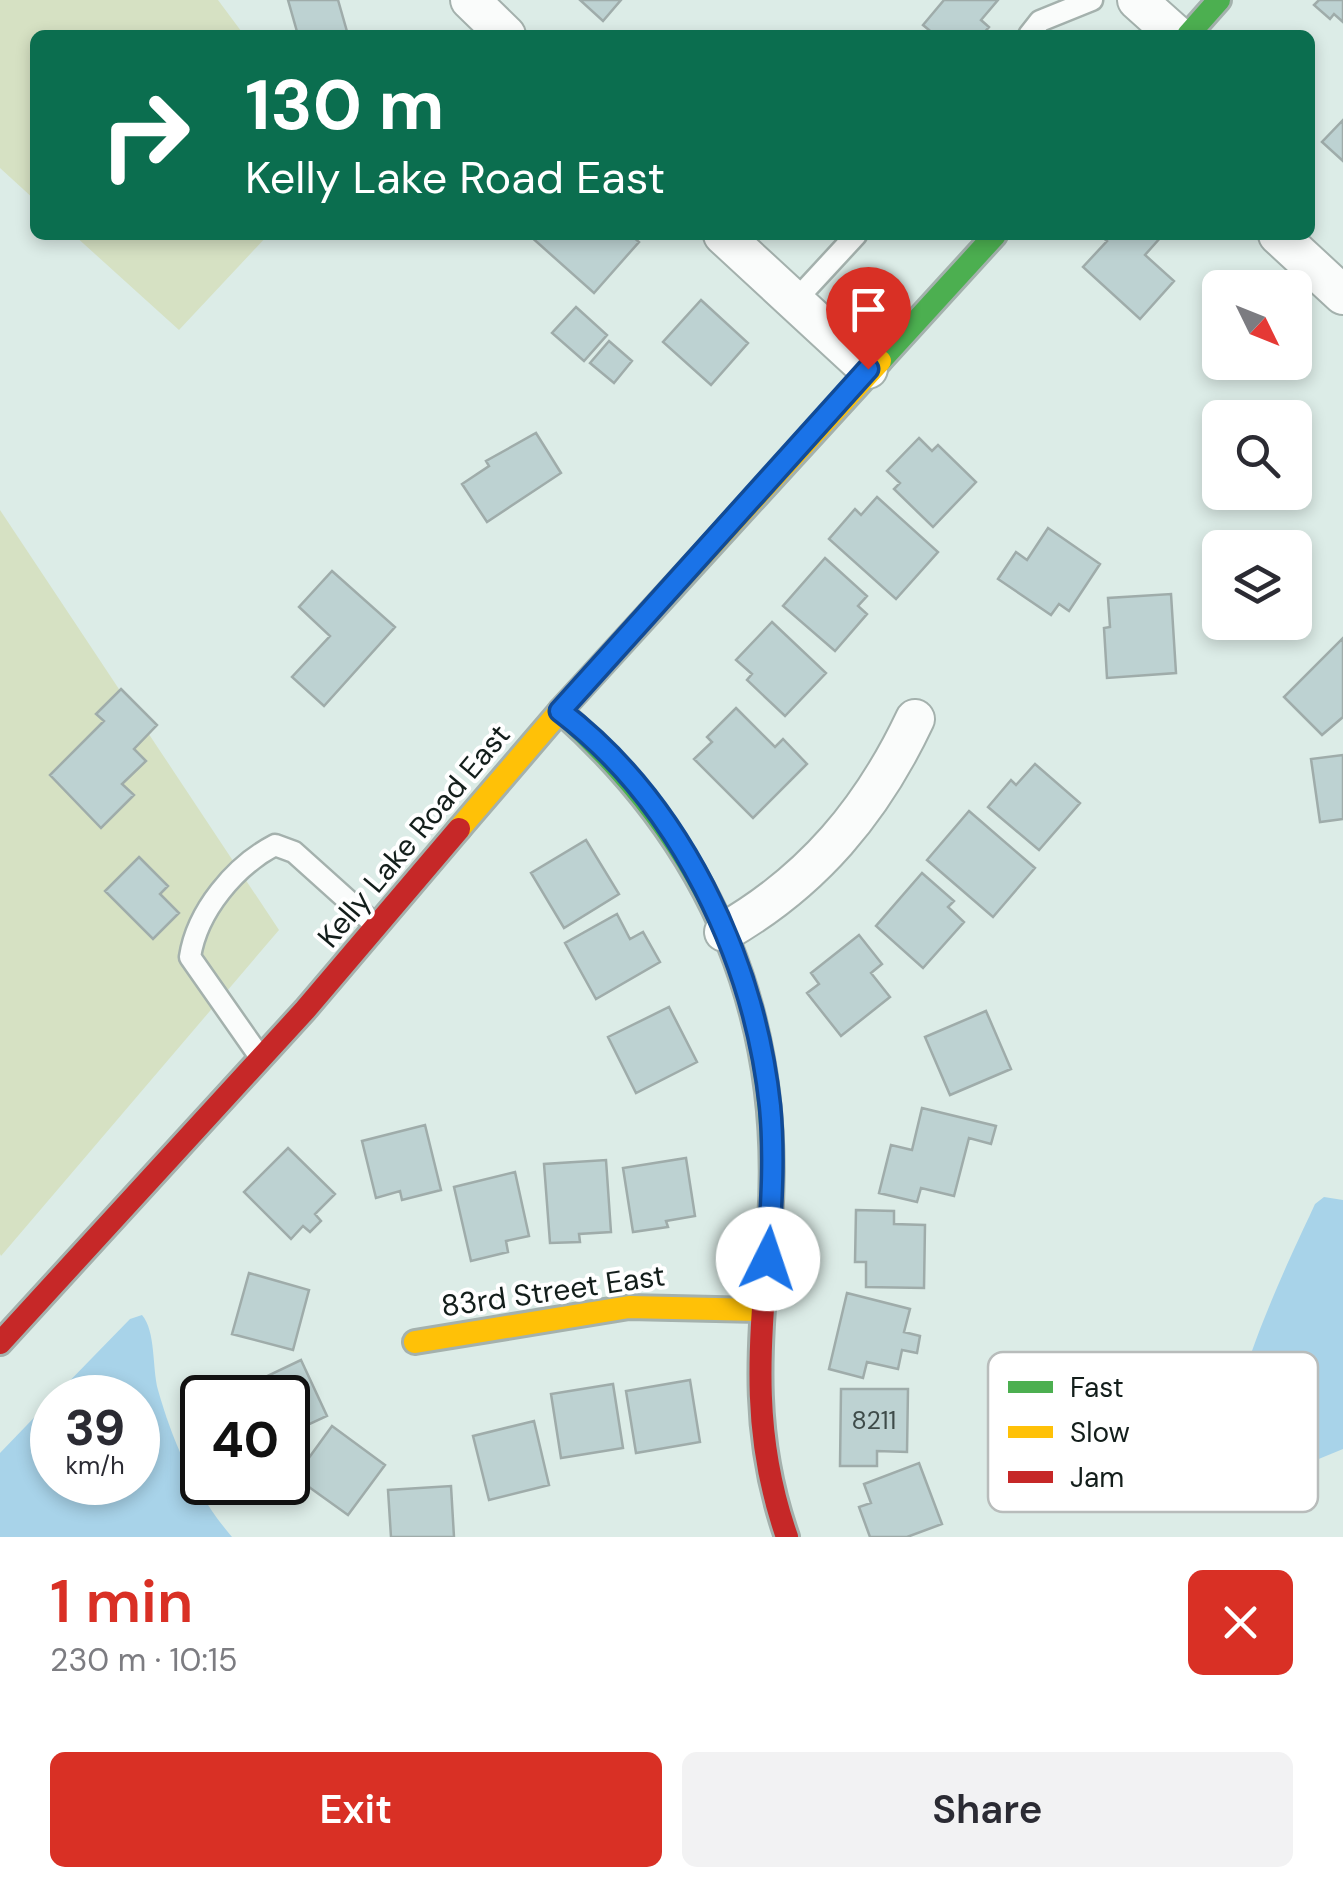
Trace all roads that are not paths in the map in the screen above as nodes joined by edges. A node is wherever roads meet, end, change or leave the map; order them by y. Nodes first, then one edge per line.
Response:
1 (470, 0) edge
2 (1092, 0) edge
3 (1138, 0) edge
4 (1219, 0) edge
5 (501, 30) edge
6 (1033, 30) edge
7 (1171, 30) edge
8 (1192, 30) edge
9 (728, 240) edge
10 (851, 240) edge
11 (990, 240) edge
12 (1283, 240) edge
13 (1343, 295) edge
14 (795, 301) junction
15 (868, 369) junction
16 (560, 711) junction
17 (914, 718) dead end
18 (377, 926) junction
19 (724, 932) junction
20 (261, 1058) junction
21 (760, 1310) junction
22 (415, 1342) dead end
23 (0, 1343) edge
24 (787, 1537) edge

1 - 5 street
2 - 6 lane
3 - 7 street
4 - 8 street
9 - 14 street
10 - 14 lane
11 - 15 street, Kelly Lake Road East
12 - 13 street
14 - 15 street
15 - 16 street, Kelly Lake Road East
16 - 18 street, Kelly Lake Road East
16 - 19 street
17 - 19 street
18 - 20 street, Kelly Lake Road East
18 - 20 lane
19 - 21 street
20 - 23 street, Kelly Lake Road East
21 - 22 street, 83rd Street East
21 - 24 street

